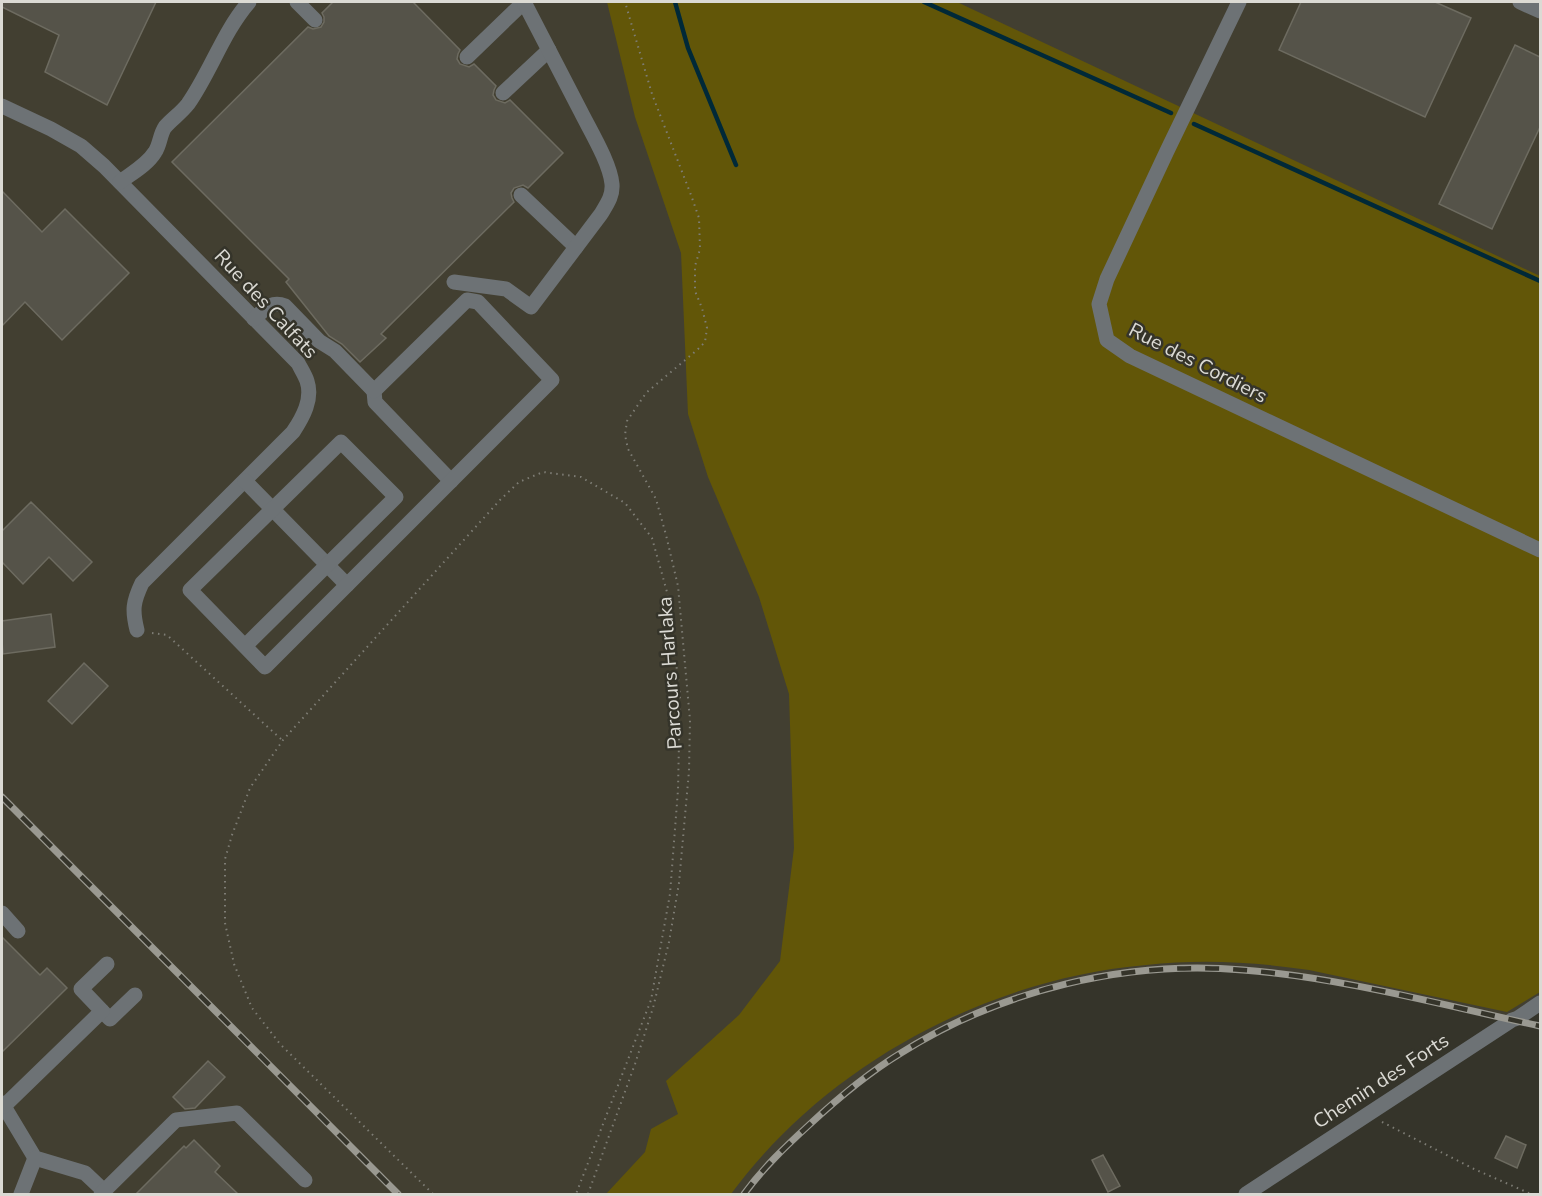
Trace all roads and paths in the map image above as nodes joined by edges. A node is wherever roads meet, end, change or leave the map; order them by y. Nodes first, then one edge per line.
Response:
1 (249, 2) edge
2 (297, 2) edge
3 (524, 2) edge
4 (625, 2) edge
5 (1239, 2) edge
6 (1520, 2) edge
7 (1540, 11) edge
8 (315, 20) dead end
9 (549, 50) junction
10 (467, 57) dead end
11 (503, 93) dead end
12 (2, 106) edge
13 (120, 182) junction
14 (521, 195) dead end
15 (576, 247) junction
16 (454, 282) dead end
17 (254, 319) junction
18 (374, 392) junction
19 (245, 481) junction
20 (451, 481) junction
21 (273, 509) junction
22 (1540, 550) edge
23 (328, 565) junction
24 (347, 585) junction
25 (137, 630) joint
26 (245, 646) junction
27 (283, 740) junction
28 (2, 913) edge
29 (18, 931) dead end
30 (107, 964) dead end
31 (135, 995) dead end
32 (1540, 1003) edge
33 (102, 1011) junction
34 (3, 1104) edge
35 (1370, 1114) junction
36 (35, 1158) junction
37 (305, 1180) dead end
38 (103, 1193) edge
39 (21, 1194) edge
40 (433, 1194) edge
41 (576, 1194) edge
42 (588, 1194) edge
43 (1246, 1194) edge
44 (1531, 1194) edge

1 - 13 street
2 - 8 street
3 - 9 street
3 - 10 street
4 - 42 path, Parcours Harlaka
5 - 22 street, Rue des Cordiers
6 - 7 street
9 - 11 street
9 - 15 street
12 - 13 street, Rue des Calfats
13 - 17 street, Rue des Calfats
14 - 15 street
15 - 16 street
17 - 18 street
17 - 19 street, Rue des Calfats
18 - 20 street
18 - 20 street
19 - 21 street
19 - 25 street, Rue des Calfats
20 - 24 street
21 - 23 street
21 - 23 street
21 - 26 street
23 - 24 street
23 - 26 street
24 - 26 street
25 - 27 path
27 - 40 path
27 - 41 path
28 - 29 street
30 - 33 street
31 - 33 street
32 - 35 street, Chemin des Forts
33 - 34 street
34 - 36 street
35 - 43 street, Chemin des Forts
35 - 44 path
36 - 38 street
36 - 39 street
37 - 38 street

